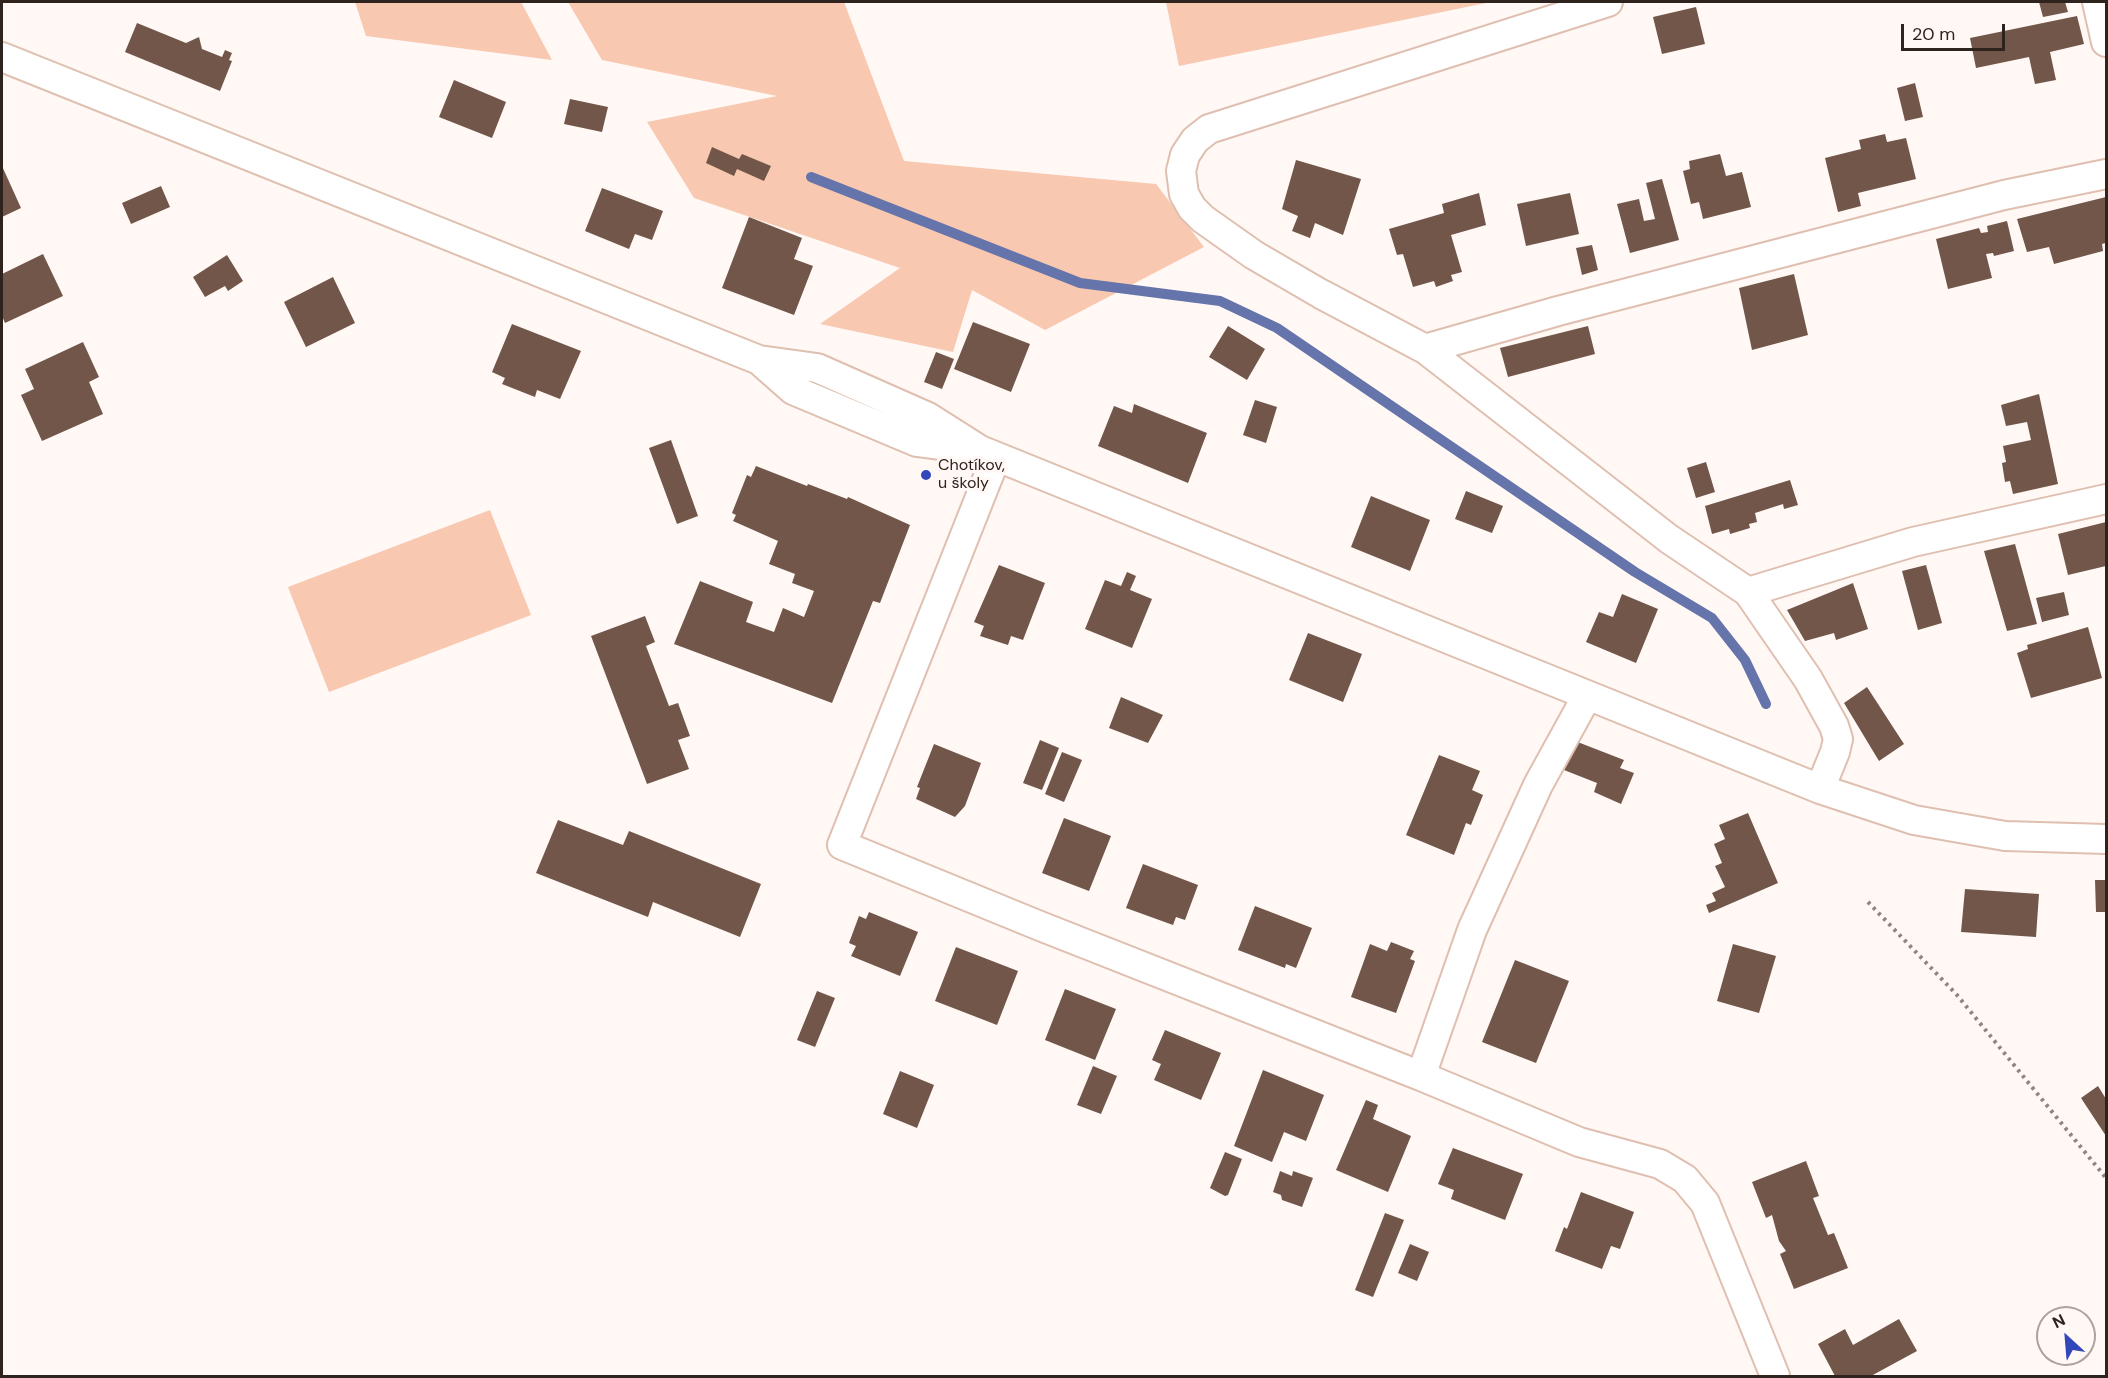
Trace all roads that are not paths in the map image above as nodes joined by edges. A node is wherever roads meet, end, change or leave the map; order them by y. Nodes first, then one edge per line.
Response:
1 (1608, 2) edge
2 (2097, 2) edge
3 (2106, 42) edge
4 (2, 57) edge
5 (2106, 174) edge
6 (1425, 349) junction
7 (988, 453) junction
8 (2106, 499) edge
9 (1748, 592) junction
10 (1587, 696) junction
11 (1820, 789) junction
12 (2106, 839) edge
13 (1421, 1076) junction
14 (1775, 1377) edge

1 - 6 street
2 - 3 street
4 - 7 street
5 - 6 street
6 - 9 street
7 - 10 street
7 - 13 street
8 - 9 street
9 - 11 street
10 - 11 street
10 - 13 street
11 - 12 street
13 - 14 street

